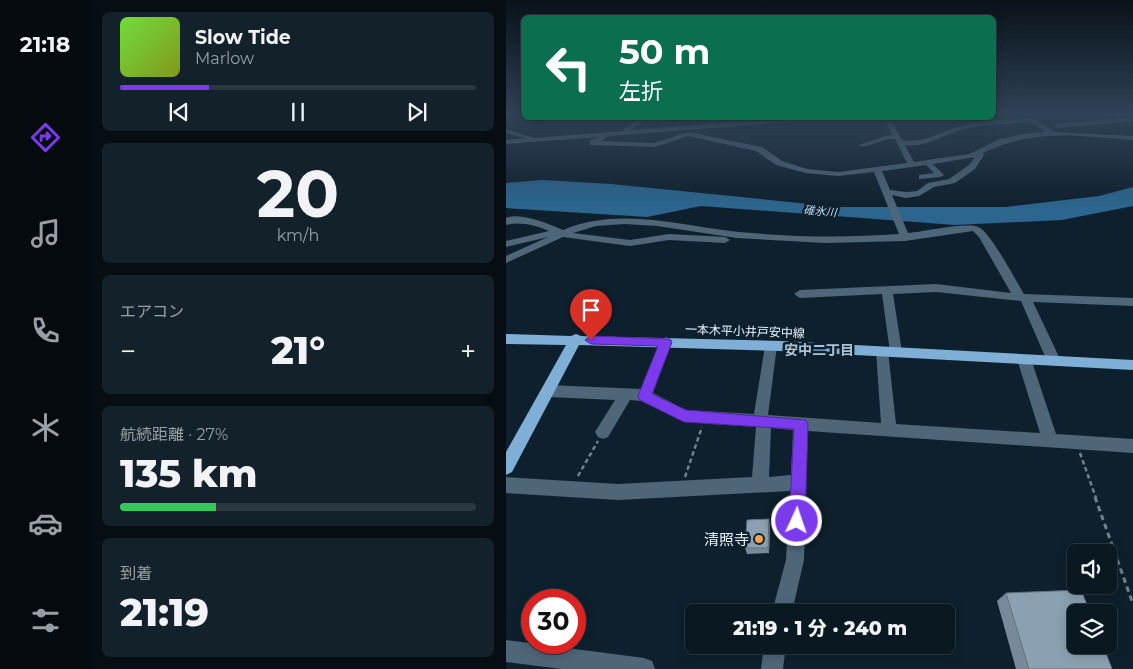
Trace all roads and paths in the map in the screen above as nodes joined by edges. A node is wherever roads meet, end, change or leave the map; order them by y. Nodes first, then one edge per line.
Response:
1 (631, 144) edge
2 (657, 144) edge
3 (743, 144) edge
4 (901, 144) edge
5 (998, 144) edge
6 (978, 153) junction
7 (928, 163) junction
8 (912, 165) junction
9 (877, 169) junction
10 (922, 177) dead end
11 (887, 193) junction
12 (506, 222) edge
13 (560, 233) junction
14 (904, 236) junction
15 (848, 240) junction
16 (506, 244) edge
17 (506, 260) edge
18 (887, 290) junction
19 (800, 294) dead end
20 (1022, 297) junction
21 (1133, 302) edge
22 (506, 339) edge
23 (576, 340) junction
24 (666, 342) junction
25 (771, 346) junction
26 (882, 351) junction
27 (896, 352) junction
28 (1024, 359) junction
29 (1054, 361) junction
30 (1133, 364) edge
31 (548, 391) junction
32 (626, 394) junction
33 (645, 396) junction
34 (705, 418) junction
35 (762, 423) junction
36 (801, 424) junction
37 (889, 428) junction
38 (603, 432) joint
39 (1050, 440) junction
40 (1077, 442) junction
41 (1133, 446) edge
42 (506, 467) edge
43 (799, 483) junction
44 (506, 485) edge
45 (760, 485) junction
46 (570, 489) junction
47 (680, 489) junction
48 (784, 604) edge
49 (1133, 604) edge
50 (506, 651) edge
51 (774, 654) edge
52 (644, 669) edge
53 (772, 669) edge

1 - 2 street
3 - 9 street
4 - 8 street
5 - 6 street
6 - 7 street
6 - 11 street
7 - 8 street
7 - 10 street
8 - 9 street
9 - 11 street
11 - 14 street
12 - 13 street
13 - 15 street
13 - 15 street
13 - 16 street
13 - 17 street
14 - 15 street
14 - 20 street
18 - 19 street
18 - 20 street
18 - 27 street
20 - 21 street
20 - 29 street
22 - 23 main road, 一本木平小井戸安中線
23 - 24 main road, 一本木平小井戸安中線
23 - 31 main road
24 - 25 main road, 一本木平小井戸安中線
24 - 33 street
25 - 26 main road, 一本木平小井戸安中線
25 - 35 street
26 - 27 main road, 一本木平小井戸安中線
26 - 37 street
27 - 28 main road, 一本木平小井戸安中線
28 - 29 main road, 一本木平小井戸安中線
28 - 39 street
29 - 30 main road, 一本木平小井戸安中線
31 - 32 street
31 - 42 main road
32 - 33 street
32 - 38 street
33 - 34 street
34 - 35 street
34 - 47 path
35 - 36 street
35 - 45 street
36 - 37 street
36 - 43 street
37 - 39 street
38 - 46 path
39 - 40 street
40 - 41 street
40 - 49 path
43 - 45 street
43 - 48 street
44 - 46 street
45 - 47 street
46 - 47 street
50 - 52 street
51 - 53 street

